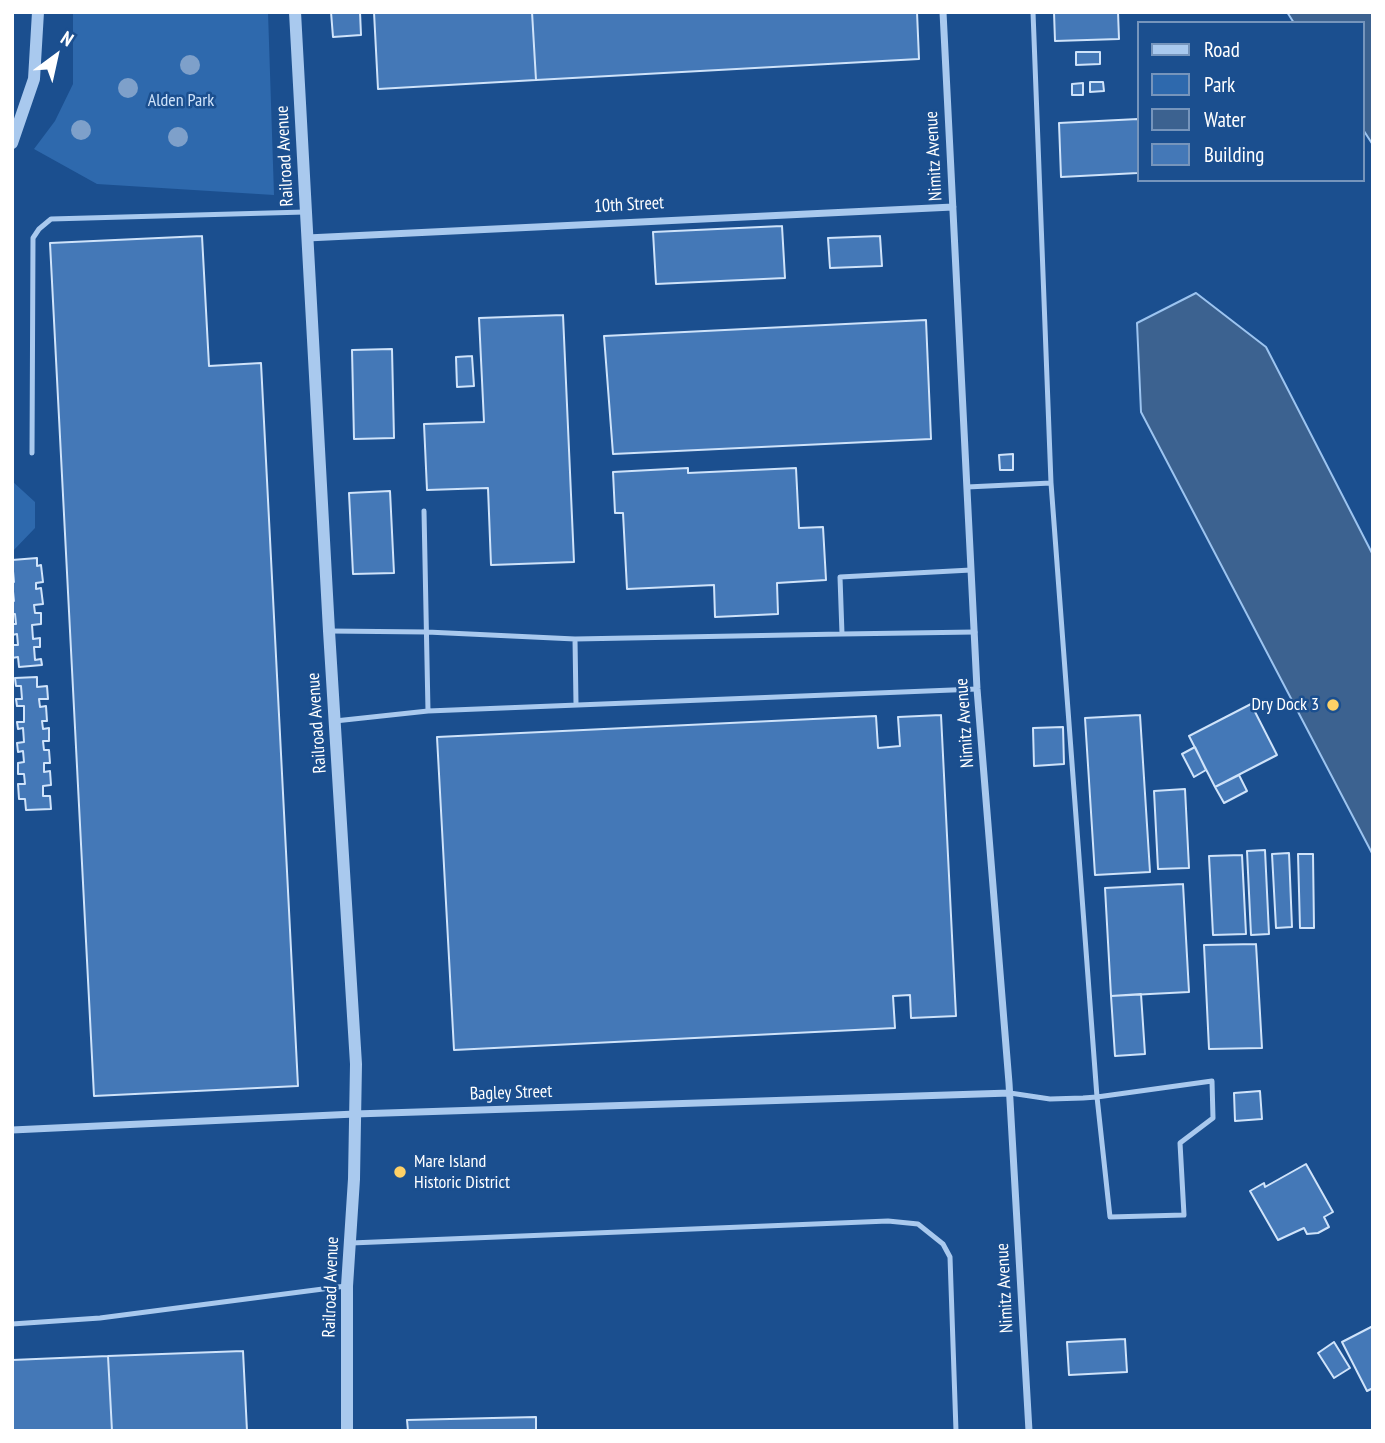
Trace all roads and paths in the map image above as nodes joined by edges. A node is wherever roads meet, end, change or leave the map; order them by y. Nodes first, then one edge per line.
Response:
1 (38, 12) edge
2 (295, 12) edge
3 (943, 12) edge
4 (1033, 12) edge
5 (13, 142) edge
6 (953, 207) junction
7 (305, 212) junction
8 (307, 239) junction
9 (32, 453) dead end
10 (1051, 483) junction
11 (967, 487) junction
12 (424, 511) dead end
13 (971, 570) junction
14 (328, 631) junction
15 (428, 632) junction
16 (975, 632) junction
17 (842, 634) junction
18 (575, 639) junction
19 (977, 689) junction
20 (576, 704) junction
21 (428, 711) junction
22 (335, 721) junction
23 (1010, 1093) junction
24 (1097, 1097) junction
25 (355, 1114) junction
26 (12, 1130) edge
27 (349, 1243) junction
28 (347, 1286) junction
29 (12, 1324) edge
30 (347, 1431) edge
31 (956, 1431) edge
32 (1028, 1431) edge

1 - 5 street
2 - 7 street, Railroad Avenue
3 - 6 street, Nimitz Avenue
4 - 10 lane
6 - 8 street, 10th Street
6 - 11 street, Nimitz Avenue
7 - 8 street, Railroad Avenue
7 - 9 lane
8 - 14 street, Railroad Avenue
10 - 11 lane
10 - 24 lane
11 - 13 street, Nimitz Avenue
12 - 15 lane
13 - 16 street, Nimitz Avenue
13 - 17 lane
14 - 15 lane
14 - 22 street, Railroad Avenue
15 - 18 lane
15 - 21 lane
16 - 17 lane
16 - 19 street, Nimitz Avenue
17 - 18 lane
18 - 20 lane
19 - 20 lane
19 - 23 street, Nimitz Avenue
20 - 21 lane
21 - 22 lane
22 - 25 street, Railroad Avenue
23 - 24 lane
23 - 25 street, Bagley Street
23 - 32 street, Nimitz Avenue
24 - 24 lane
25 - 26 street, Bagley Street
25 - 27 street, Railroad Avenue
27 - 28 street, Railroad Avenue
27 - 31 lane
28 - 29 lane
28 - 30 street, Railroad Avenue

